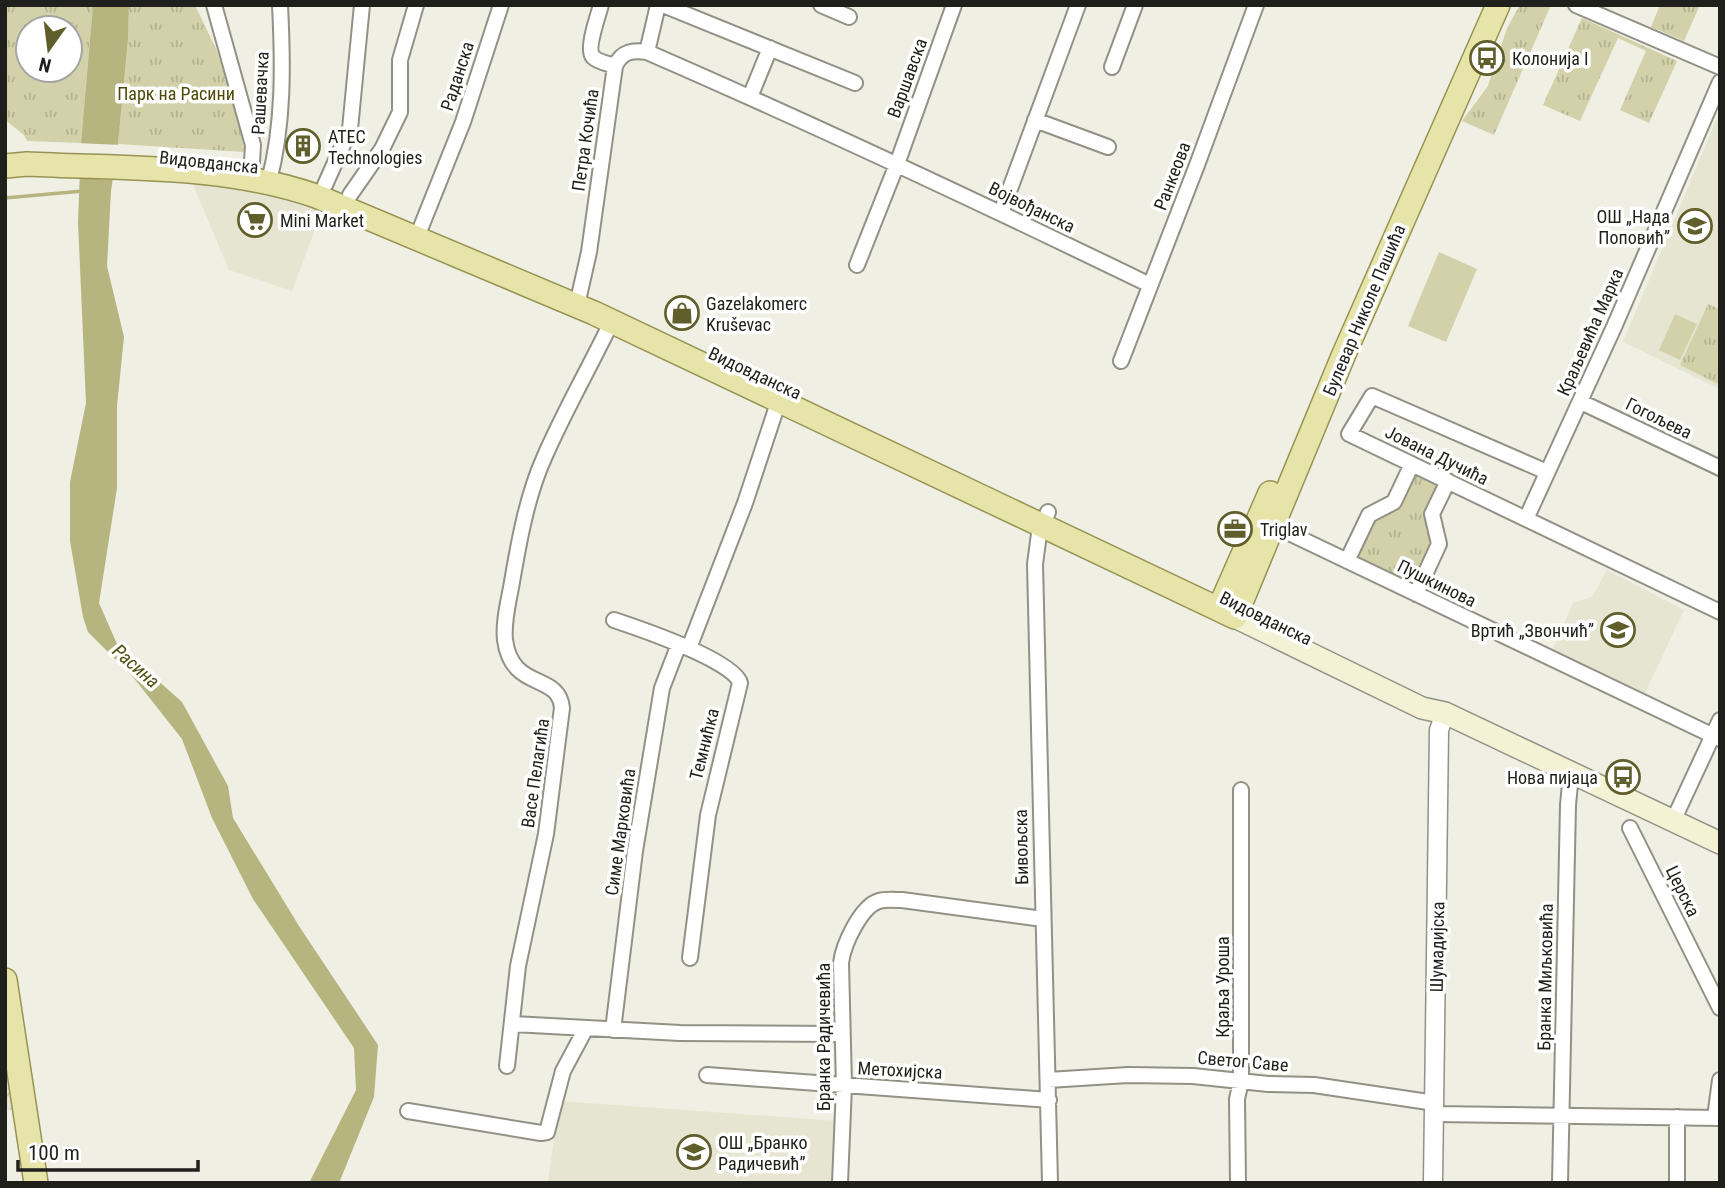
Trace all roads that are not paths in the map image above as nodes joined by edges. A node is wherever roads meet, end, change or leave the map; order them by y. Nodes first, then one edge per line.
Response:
1 (214, 5) edge
2 (280, 5) edge
3 (362, 5) edge
4 (416, 5) edge
5 (501, 5) edge
6 (601, 5) edge
7 (658, 5) edge
8 (663, 5) edge
9 (821, 5) edge
10 (954, 5) edge
11 (1078, 5) edge
12 (1135, 5) edge
13 (1256, 5) edge
14 (1483, 5) edge
15 (1498, 5) edge
16 (1576, 5) edge
17 (849, 17) dead end
18 (770, 48) junction
19 (647, 52) junction
20 (615, 66) junction
21 (1112, 67) dead end
22 (1720, 67) edge
23 (1720, 82) edge
24 (855, 83) dead end
25 (750, 97) junction
26 (1035, 120) junction
27 (1108, 146) dead end
28 (16, 158) edge
29 (897, 164) junction
30 (261, 173) junction
31 (325, 185) junction
32 (350, 195) junction
33 (1001, 213) junction
34 (420, 231) junction
35 (857, 265) dead end
36 (1150, 285) junction
37 (579, 298) junction
38 (614, 322) junction
39 (1121, 360) dead end
40 (793, 401) junction
41 (1581, 402) junction
42 (1412, 464) junction
43 (1720, 468) edge
44 (1547, 472) junction
45 (1448, 481) junction
46 (1045, 519) junction
47 (1526, 519) junction
48 (1290, 534) dead end
49 (1347, 561) junction
50 (1416, 594) junction
51 (1230, 607) junction
52 (1720, 612) edge
53 (614, 620) dead end
54 (684, 646) junction
55 (1445, 713) junction
56 (1720, 720) edge
57 (1716, 737) edge
58 (1575, 774) junction
59 (1241, 790) dead end
60 (1673, 821) junction
61 (1630, 828) dead end
62 (1720, 843) edge
63 (1042, 919) junction
64 (690, 958) dead end
65 (5, 980) edge
66 (1720, 1008) edge
67 (513, 1024) junction
68 (585, 1030) junction
69 (613, 1030) junction
70 (841, 1034) junction
71 (507, 1066) dead end
72 (707, 1075) dead end
73 (1048, 1080) junction
74 (1720, 1080) edge
75 (1241, 1082) junction
76 (844, 1086) junction
77 (1049, 1100) junction
78 (1435, 1109) junction
79 (408, 1111) dead end
80 (1562, 1116) junction
81 (1677, 1117) junction
82 (1718, 1118) edge
83 (36, 1183) edge
84 (840, 1183) edge
85 (1051, 1183) edge
86 (1238, 1183) edge
87 (1433, 1183) edge
88 (1560, 1183) edge
89 (1677, 1183) edge

1 - 30 street
2 - 30 street, Рашевачка
3 - 31 street
4 - 32 street
5 - 34 street, Раданска
6 - 20 street
7 - 19 street
8 - 18 street
9 - 17 street
10 - 29 street, Варшавска
11 - 26 street
12 - 21 street
13 - 36 street, Ранкеова
14 - 51 main road, Булевар Николе Пашића
15 - 51 main road, Булевар Николе Пашића
16 - 22 street
18 - 24 street
18 - 25 street
19 - 20 street
19 - 25 street, Војвођанска
20 - 37 street, Петра Кочића
23 - 41 street, Краљевића Марка
25 - 29 street, Војвођанска
26 - 27 street
26 - 33 street
28 - 30 main road, Видовданска
29 - 33 street, Војвођанска
29 - 35 street
30 - 31 main road, Видовданска
30 - 34 main road, Видовданска
31 - 32 main road, Видовданска
32 - 34 main road, Видовданска
33 - 36 street, Војвођанска
34 - 37 main road, Видовданска
36 - 39 street, Ранкеова
37 - 38 main road, Видовданска
37 - 40 main road, Видовданска
38 - 40 main road, Видовданска
38 - 67 street, Васе Пелагића
40 - 46 main road, Видовданска
40 - 54 street, Симе Марковића
41 - 43 street, Гогољева
41 - 44 street, Краљевића Марка
42 - 44 street, Јована Дучића
42 - 45 street, Јована Дучића
42 - 49 street
44 - 47 street, Краљевића Марка
45 - 47 street, Јована Дучића
45 - 50 street
46 - 51 main road, Видовданска
46 - 63 street, Бивољска
47 - 52 street, Јована Дучића
48 - 49 street, Пушкинова
49 - 50 street, Пушкинова
50 - 57 street, Пушкинова
51 - 55 main road, Видовданска
53 - 54 street, Темнићка
54 - 64 street, Темнићка
54 - 69 street, Симе Марковића
55 - 58 main road, Видовданска
55 - 78 street, Шумадијска
56 - 57 street
57 - 60 street
58 - 60 main road, Видовданска
58 - 80 street, Бранка Миљковића
59 - 75 street, Краља Уроша
60 - 62 main road, Видовданска
61 - 66 street, Церска
63 - 70 street, Бранка Радичевића
63 - 73 street, Бивољска
65 - 83 main road
67 - 68 street
67 - 71 street, Васе Пелагића
68 - 69 street
68 - 79 street
69 - 70 street
70 - 76 street, Бранка Радичевића
72 - 76 street, Метохијска
73 - 75 street, Светог Саве
73 - 77 street, Бивољска
74 - 82 street
75 - 78 street, Светог Саве
75 - 86 street, Краља Уроша
76 - 77 street, Метохијска
76 - 84 street, Бранка Радичевића
77 - 85 street, Бивољска
78 - 80 street, Светог Саве
78 - 87 street, Шумадијска
80 - 81 street, Светог Саве
80 - 88 street, Бранка Миљковића
81 - 82 street, Светог Саве
81 - 89 street

